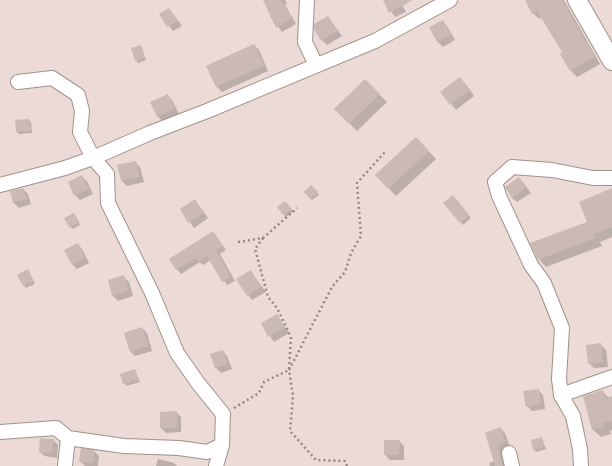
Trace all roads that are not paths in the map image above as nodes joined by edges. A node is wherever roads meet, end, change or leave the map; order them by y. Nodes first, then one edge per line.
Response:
1 (307, 0) edge
2 (450, 0) edge
3 (577, 0) edge
4 (612, 61) edge
5 (316, 65) junction
6 (18, 82) dead end
7 (93, 158) junction
8 (612, 178) edge
9 (0, 184) edge
10 (612, 378) edge
11 (561, 395) junction
12 (0, 432) edge
13 (68, 438) junction
14 (222, 446) junction
15 (64, 466) edge
16 (216, 466) edge
17 (580, 466) edge

1 - 5 street
2 - 5 street
3 - 4 street
5 - 7 street
6 - 7 street
7 - 9 street
7 - 14 street
8 - 11 street
10 - 11 street
11 - 17 street
12 - 13 street
13 - 14 street
13 - 15 street
14 - 16 street

